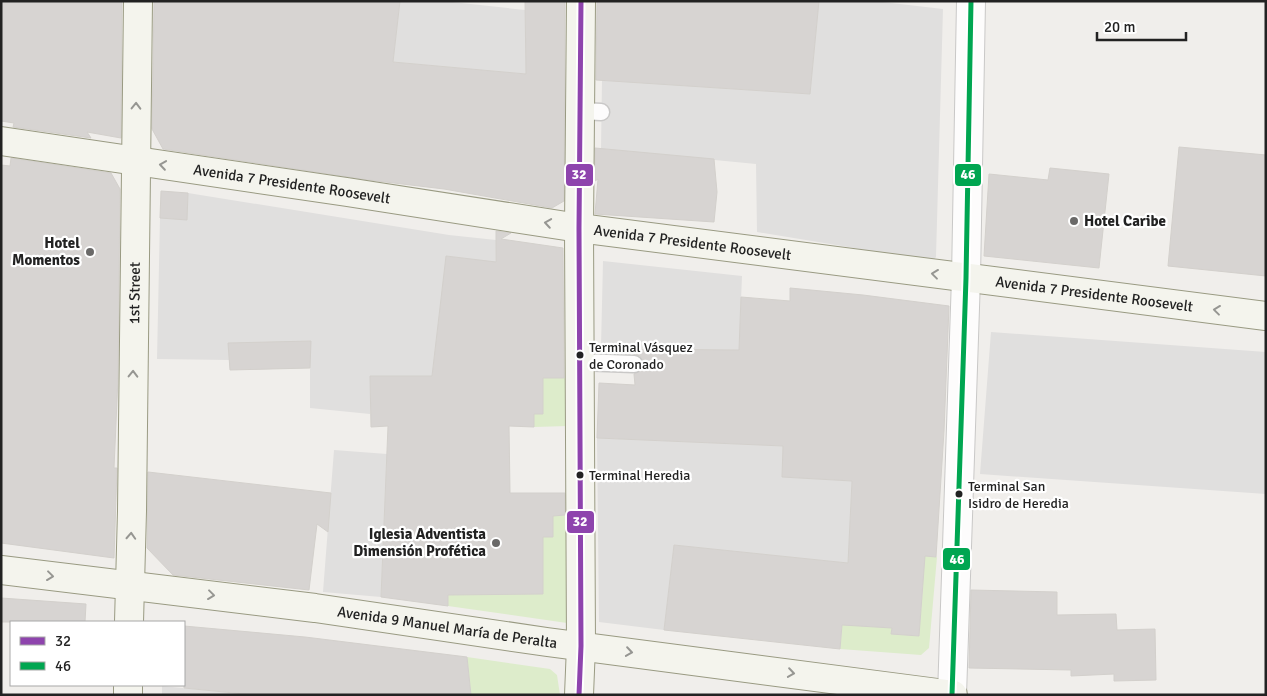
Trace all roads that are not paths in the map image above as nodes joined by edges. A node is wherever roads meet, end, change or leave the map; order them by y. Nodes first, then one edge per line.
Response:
1 (138, 1) edge
2 (581, 1) edge
3 (971, 1) edge
4 (1, 141) edge
5 (135, 161) junction
6 (579, 228) junction
7 (966, 278) junction
8 (1266, 316) edge
9 (580, 362) junction
10 (634, 364) dead end
11 (1, 570) edge
12 (129, 585) junction
13 (129, 621) edge
14 (581, 646) junction
15 (579, 695) edge
16 (952, 695) edge

5 -> 1 street, 1st Street
2 - 6 street
3 - 7 street
4 - 5 street, Avenida 7 Presidente Roosevelt
6 -> 5 street, Avenida 7 Presidente Roosevelt
12 -> 5 street, 1st Street
7 -> 6 street, Avenida 7 Presidente Roosevelt
6 - 9 street
8 -> 7 street, Avenida 7 Presidente Roosevelt
7 - 16 street
9 - 10 lane
9 - 14 street
11 -> 12 street, Avenida 9 Manuel María de Peralta
12 - 13 street, 1st Street
12 -> 14 street, Avenida 9 Manuel María de Peralta
14 - 15 street
14 -> 16 street, Avenida 9 Manuel María de Peralta

